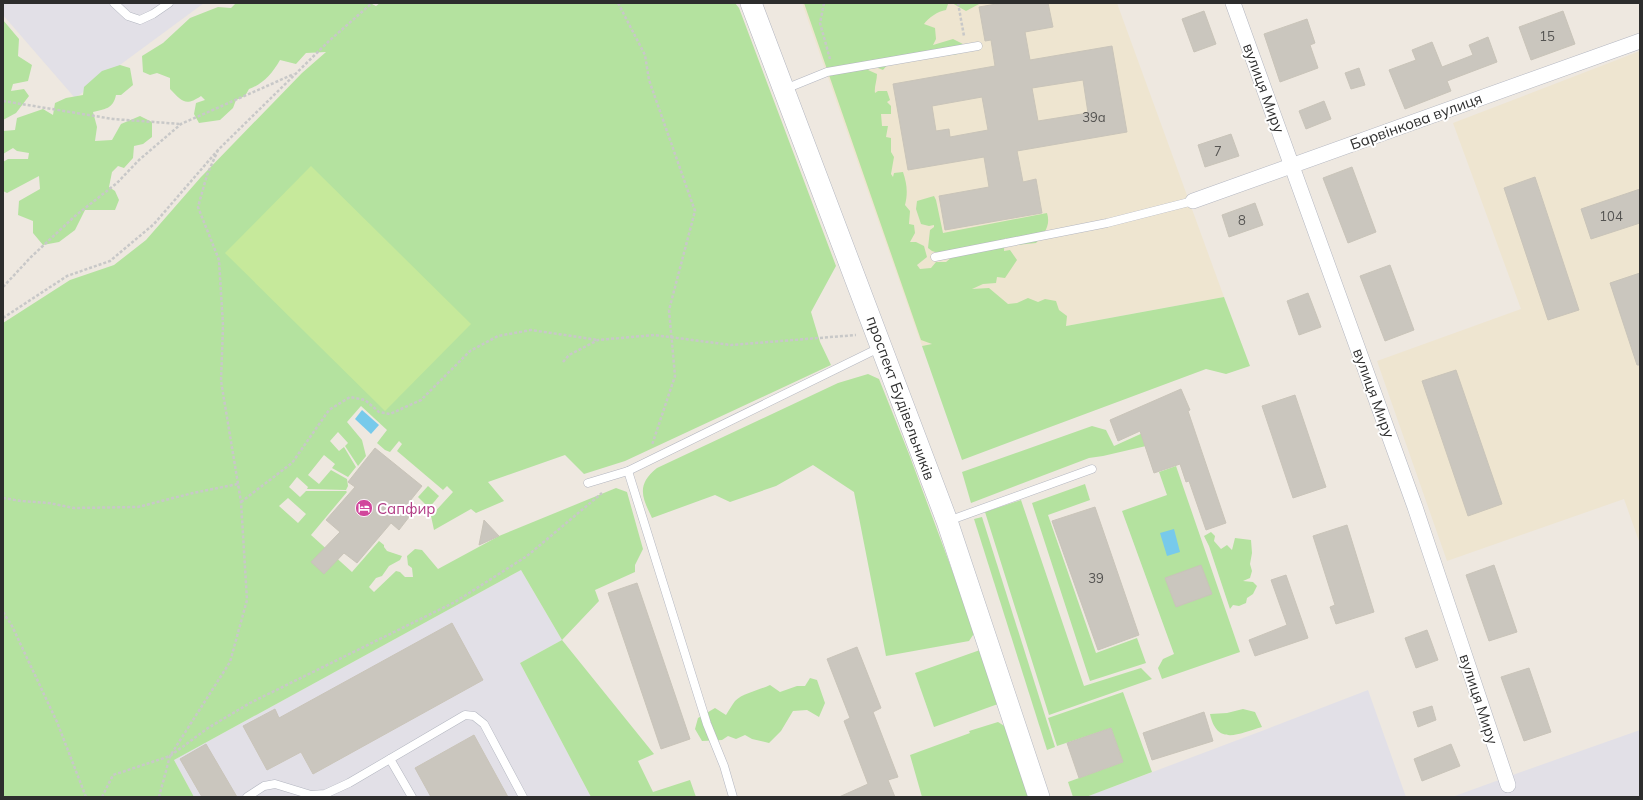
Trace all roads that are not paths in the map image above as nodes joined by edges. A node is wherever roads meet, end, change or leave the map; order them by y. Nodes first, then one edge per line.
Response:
1 (114, 3) edge
2 (169, 3) edge
3 (751, 3) edge
4 (1233, 3) edge
5 (1640, 42) edge
6 (978, 46) dead end
7 (785, 89) junction
8 (1293, 165) junction
9 (1193, 201) joint
10 (935, 257) dead end
11 (880, 340) junction
12 (1092, 469) dead end
13 (628, 471) junction
14 (588, 483) dead end
15 (947, 521) junction
16 (390, 759) junction
17 (1508, 785) dead end
18 (284, 787) junction
19 (247, 797) edge
20 (290, 797) edge
21 (412, 797) edge
22 (523, 797) edge
23 (733, 797) edge
24 (1039, 797) edge

1 - 2 lane
3 - 7 street, проспект Будівельників
4 - 8 street, вулиця Миру
5 - 8 street, Барвінкова вулиця
6 - 7 lane
7 - 11 street, проспект Будівельників
8 - 9 street, Барвінкова вулиця
8 - 17 street, вулиця Миру
9 - 10 lane
11 - 13 lane
11 - 15 street, проспект Будівельників
12 - 15 lane
13 - 14 lane
13 - 23 lane
15 - 24 street, проспект Будівельників
16 - 18 lane
16 - 21 lane
16 - 22 lane
18 - 19 lane
18 - 20 lane

